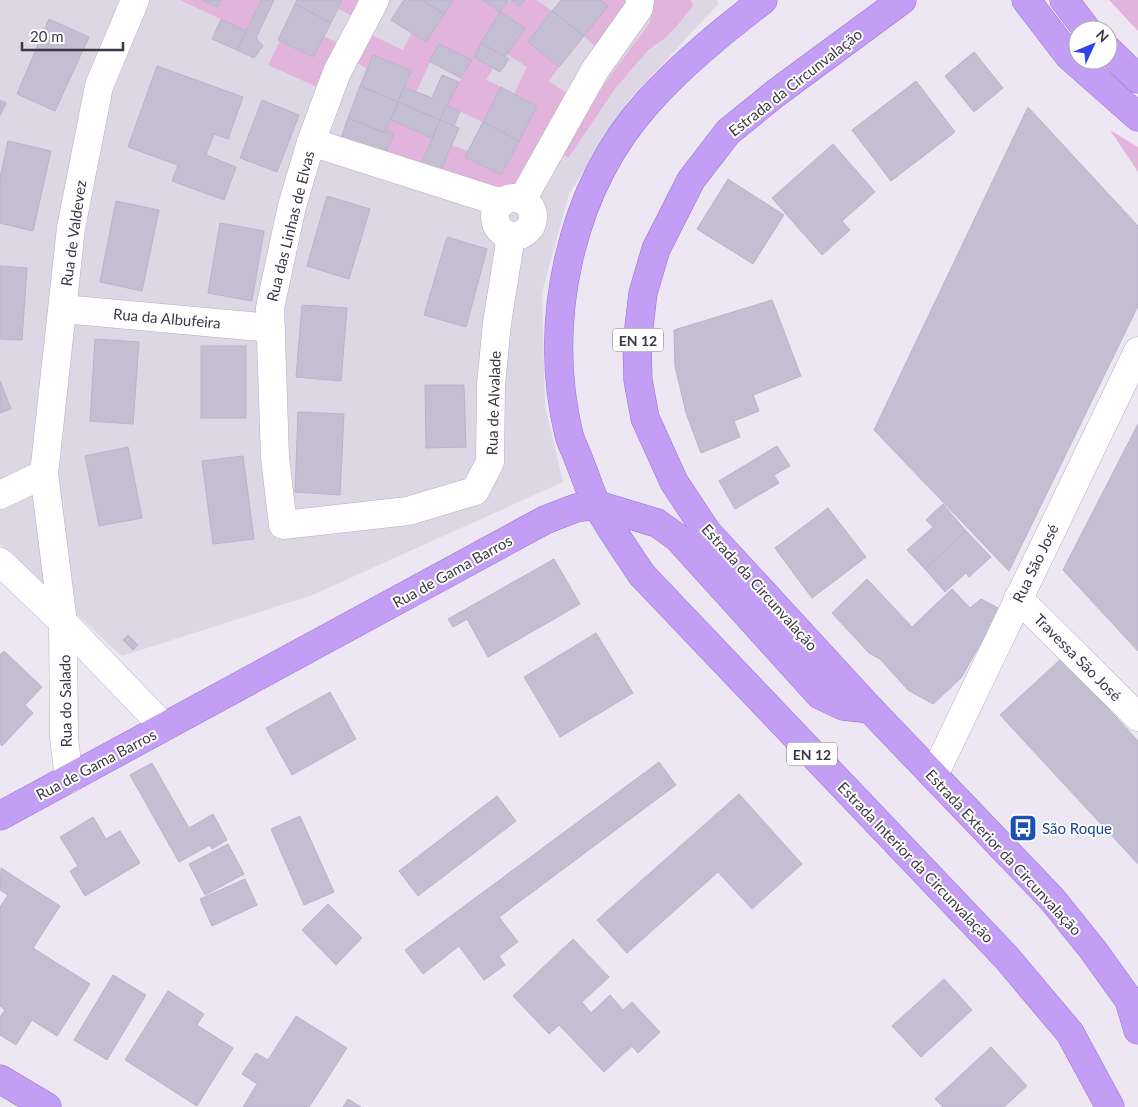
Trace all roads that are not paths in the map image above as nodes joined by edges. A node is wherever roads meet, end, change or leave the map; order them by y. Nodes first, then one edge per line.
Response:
1 (135, 0) edge
2 (375, 0) edge
3 (640, 0) edge
4 (902, 0) edge
5 (1026, 0) edge
6 (1064, 0) edge
7 (755, 2) edge
8 (1079, 20) edge
9 (1118, 59) edge
10 (1138, 78) edge
11 (1138, 117) edge
12 (309, 149) junction
13 (506, 214) junction
14 (63, 308) junction
15 (271, 328) junction
16 (1138, 352) edge
17 (44, 474) junction
18 (0, 495) edge
19 (597, 505) junction
20 (283, 525) joint
21 (0, 562) edge
22 (1018, 598) junction
23 (63, 622) junction
24 (870, 709) junction
25 (1138, 717) edge
26 (164, 727) junction
27 (934, 775) junction
28 (69, 779) junction
29 (0, 816) edge
30 (1134, 1005) edge
31 (1138, 1030) edge
32 (0, 1079) edge
33 (47, 1107) edge
34 (1110, 1107) edge

1 - 14 street, Rua de Valdevez
2 - 12 street, Rua das Linhas de Elvas
3 - 13 street, Rua de Alvalade
4 - 24 main road, Estrada da Circunvalação / EN 12
5 - 11 main road
6 - 8 main road
7 - 19 main road, Estrada Interior da Circunvalação / EN 12
9 - 10 main road
12 - 13 street
12 - 15 street, Rua das Linhas de Elvas
13 - 20 street, Rua de Alvalade
14 - 15 street, Rua da Albufeira
14 - 17 street, Rua de Valdevez
15 - 20 street, Rua das Linhas de Elvas
16 - 22 street, Rua São José
17 - 18 street
17 - 23 street, Rua de Valdevez
19 - 24 main road, Rua de Gama Barros
19 - 26 main road, Rua de Gama Barros
19 - 34 main road, Estrada Interior da Circunvalação / EN 12
21 - 23 street, Rua do Salado
22 - 25 street, Travessa São José
22 - 27 street, Rua São José
23 - 26 street, Rua do Salado
23 - 28 street, Rua do Salado
24 - 27 main road, Estrada Exterior da Circunvalação / EN 12
26 - 28 main road, Rua de Gama Barros
27 - 30 main road, Estrada Exterior da Circunvalação / EN 12
28 - 29 main road, Rua de Gama Barros
30 - 31 main road, Estrada Exterior da Circunvalação / EN 12
32 - 33 main road

